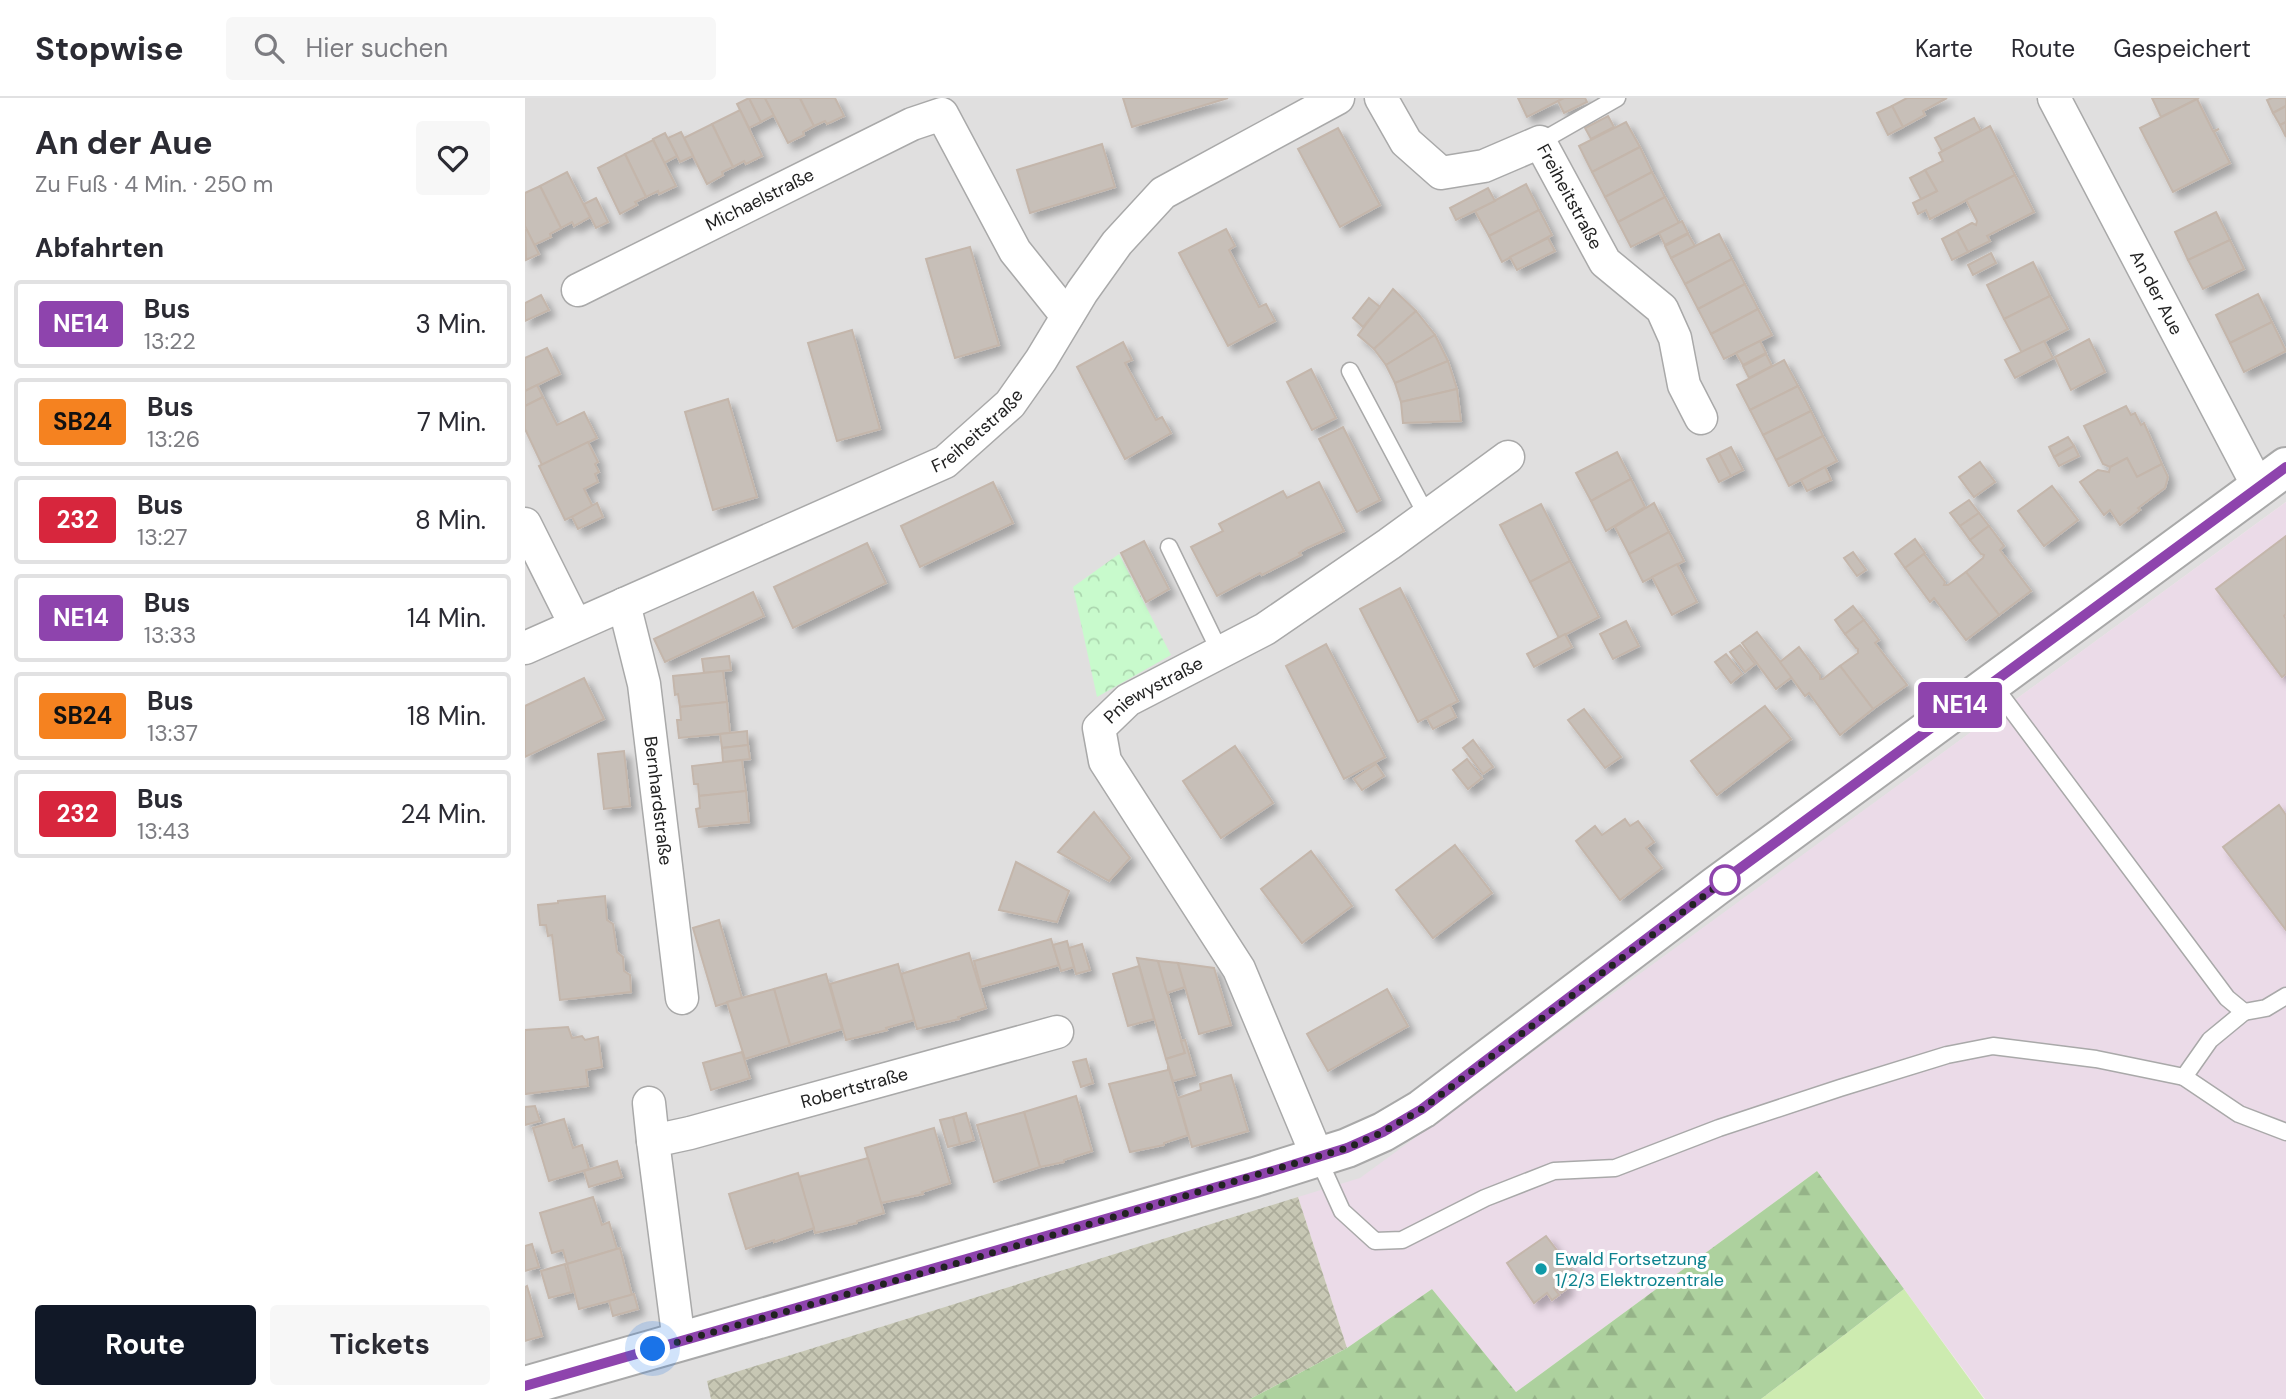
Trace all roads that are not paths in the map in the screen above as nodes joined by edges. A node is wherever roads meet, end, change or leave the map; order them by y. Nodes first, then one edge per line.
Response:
1 (1338, 98) edge
2 (1381, 98) edge
3 (1617, 98) edge
4 (2054, 98) edge
5 (945, 106) edge
6 (1540, 142) junction
7 (578, 290) dead end
8 (1067, 316) junction
9 (1350, 372) dead end
10 (1701, 418) dead end
11 (1508, 457) dead end
12 (2272, 477) edge
13 (1427, 516) junction
14 (525, 524) edge
15 (1169, 547) dead end
16 (624, 604) junction
17 (575, 624) junction
18 (525, 648) edge
19 (1220, 652) junction
20 (1991, 682) junction
21 (2286, 996) edge
22 (682, 998) dead end
23 (2244, 1012) junction
24 (1057, 1032) dead end
25 (2184, 1077) junction
26 (649, 1103) dead end
27 (2286, 1132) edge
28 (653, 1141) junction
29 (1318, 1158) junction
30 (679, 1342) junction
31 (525, 1386) edge

1 - 8 street, Freiheitstraße
2 - 6 street, Freiheitstraße
3 - 6 lane
4 - 12 street, An der Aue
5 - 7 street, Michaelstraße
5 - 8 street, Michaelstraße
6 - 10 street, Freiheitstraße
8 - 16 street, Freiheitstraße
9 - 13 lane
11 - 13 street, Pniewystraße
12 - 20 street
13 - 19 street, Pniewystraße
14 - 17 street
15 - 19 lane
16 - 17 street, Freiheitstraße
16 - 22 street, Bernhardstraße
17 - 18 street, Freiheitstraße
19 - 29 street, Pniewystraße
20 - 23 lane
20 - 29 street
21 - 23 lane
23 - 25 lane
24 - 28 street, Robertstraße
25 - 27 lane
25 - 29 lane
26 - 28 street
28 - 30 street
29 - 30 street
30 - 31 street

